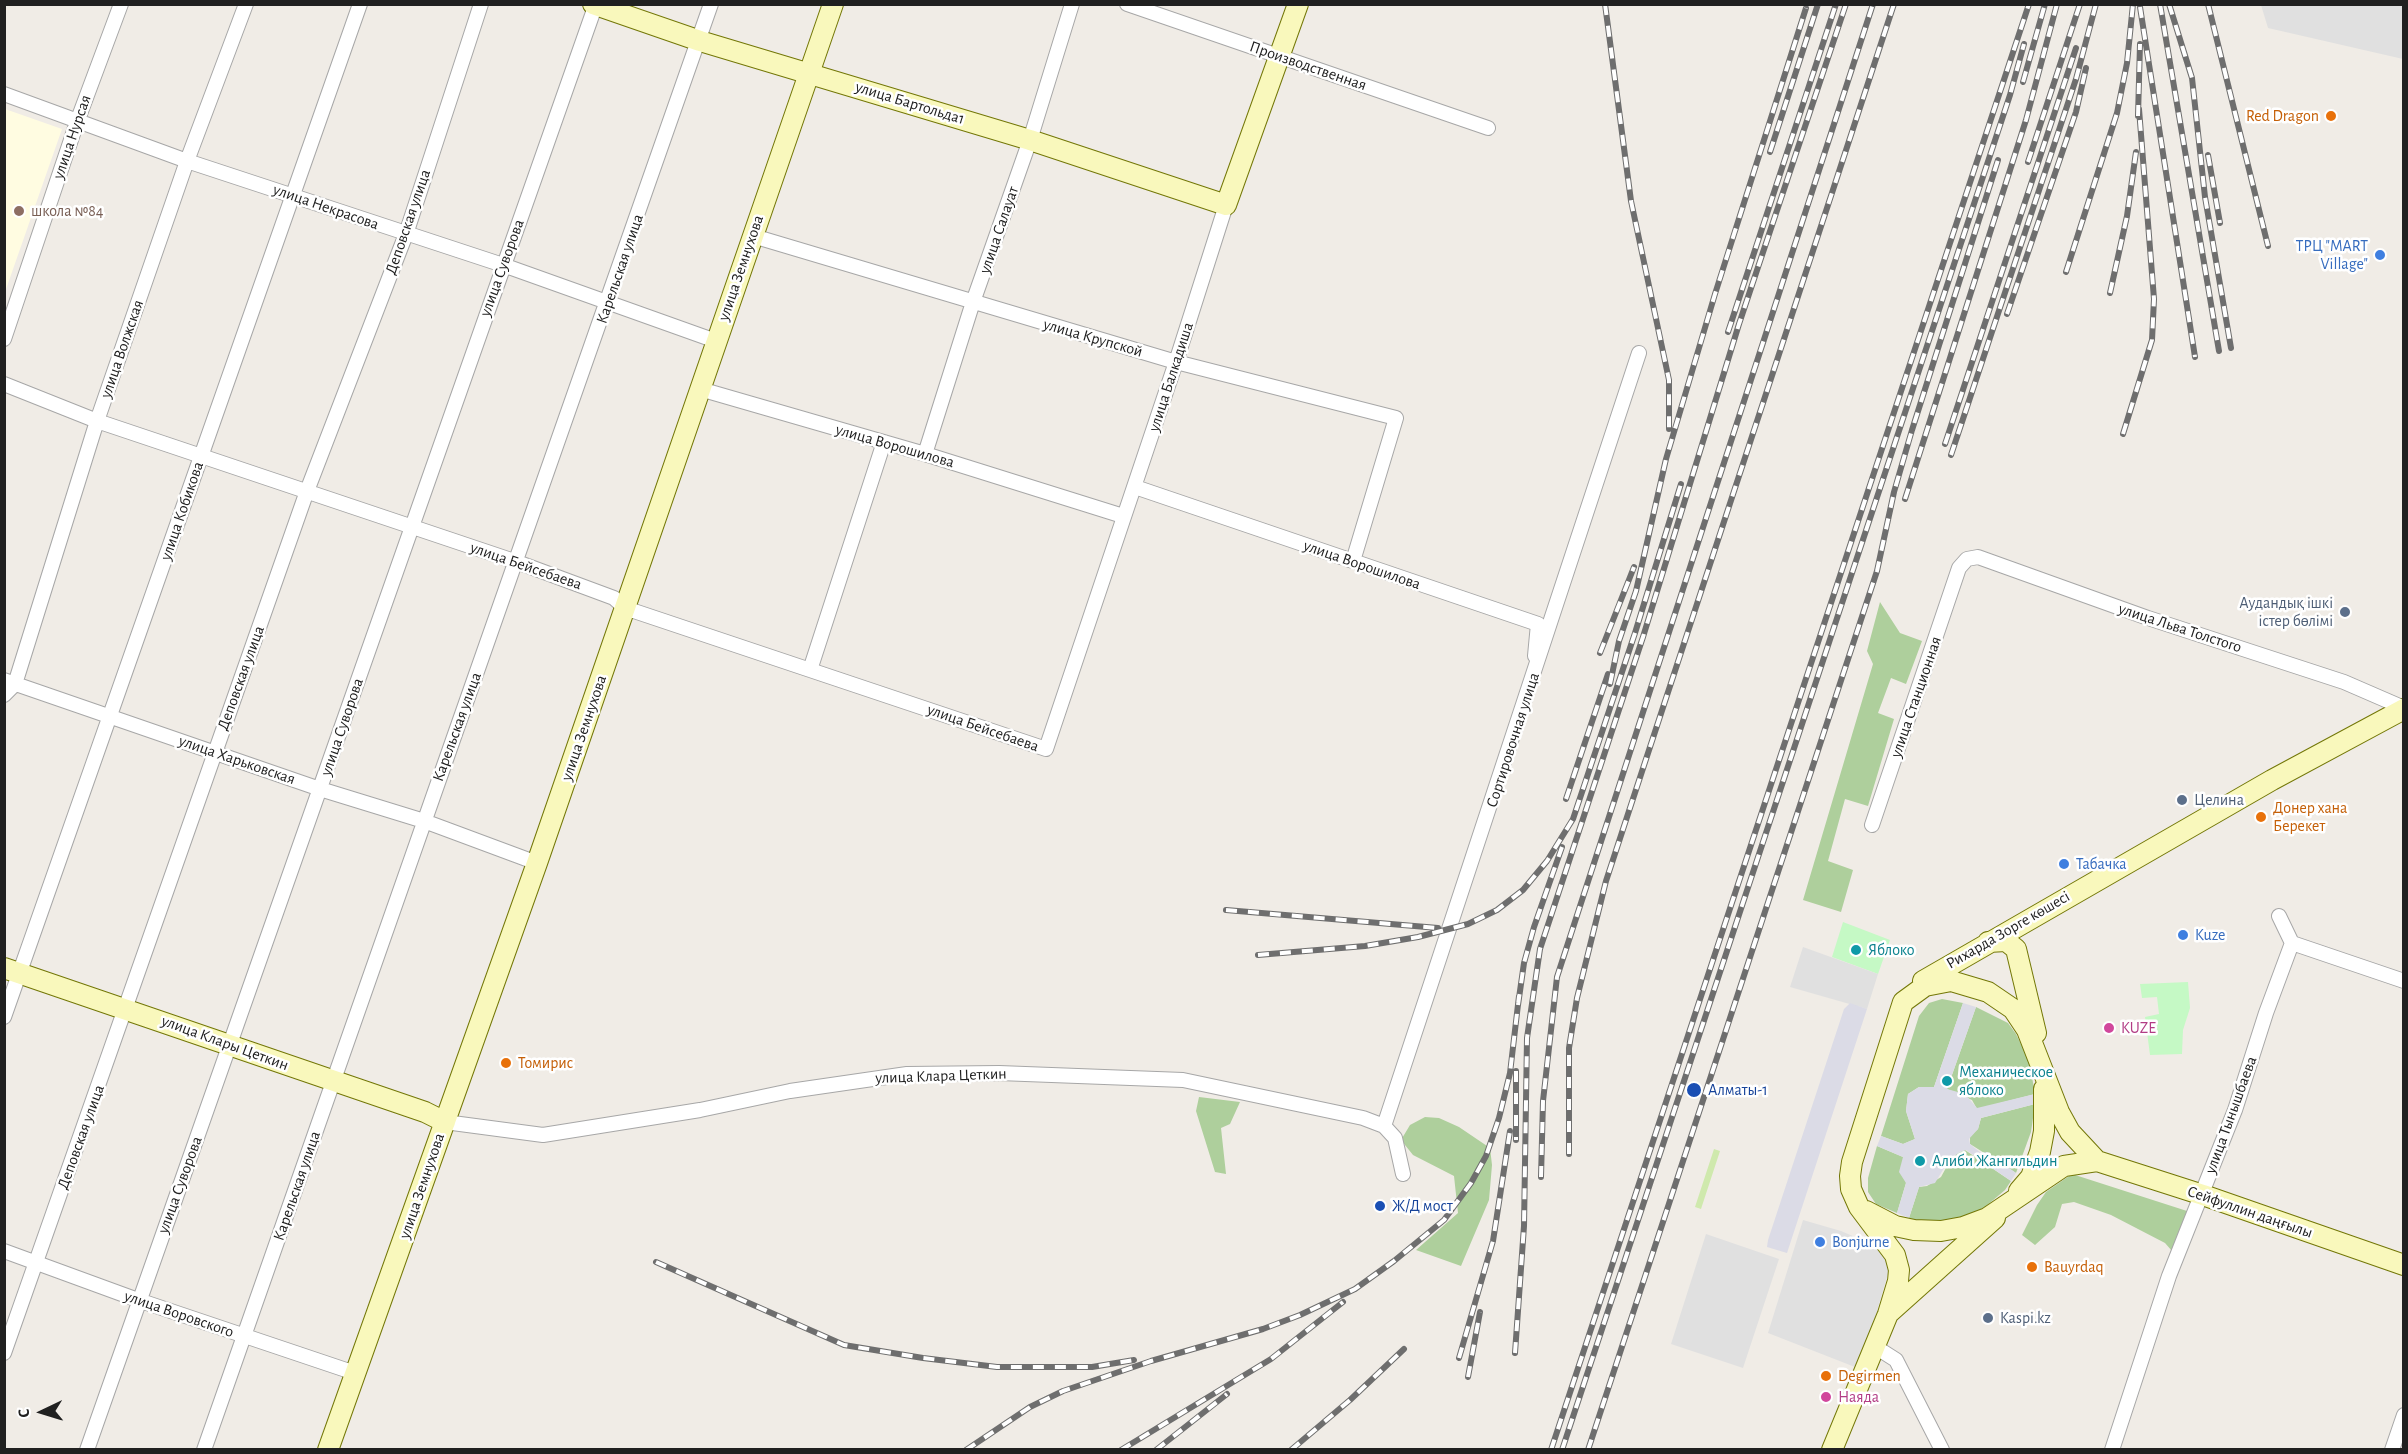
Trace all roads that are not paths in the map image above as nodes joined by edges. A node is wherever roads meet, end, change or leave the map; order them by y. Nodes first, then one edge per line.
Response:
1 (121, 4) edge
2 (246, 4) edge
3 (360, 4) edge
4 (481, 4) edge
5 (711, 4) edge
6 (833, 4) edge
7 (1072, 4) edge
8 (1127, 4) edge
9 (1298, 4) edge
10 (595, 5) edge
11 (700, 41) junction
12 (1280, 56) junction
13 (810, 72) junction
14 (4, 94) edge
15 (76, 122) junction
16 (1488, 128) dead end
17 (1030, 140) junction
18 (187, 161) junction
19 (292, 195) junction
20 (1226, 205) junction
21 (406, 234) junction
22 (753, 236) junction
23 (502, 265) junction
24 (973, 302) junction
25 (608, 304) junction
26 (4, 339) edge
27 (716, 341) junction
28 (1639, 353) dead end
29 (1176, 362) junction
30 (4, 384) edge
31 (700, 389) junction
32 (97, 421) junction
33 (884, 442) junction
34 (201, 454) junction
35 (925, 454) junction
36 (1135, 487) junction
37 (307, 491) junction
38 (1123, 516) junction
39 (411, 527) junction
40 (1353, 561) junction
41 (517, 562) junction
42 (1959, 568) joint
43 (625, 608) junction
44 (810, 670) junction
45 (1533, 679) junction
46 (10, 682) edge
47 (4, 695) edge
48 (2403, 709) edge
49 (111, 716) junction
50 (1046, 749) joint
51 (215, 752) junction
52 (320, 789) junction
53 (424, 821) junction
54 (1872, 825) dead end
55 (537, 863) junction
56 (2044, 909) junction
57 (2279, 916) dead end
58 (1988, 942) junction
59 (2292, 943) junction
60 (12, 970) edge
61 (2025, 978) junction
62 (2403, 981) edge
63 (1903, 1002) junction
64 (128, 1008) junction
65 (4, 1017) edge
66 (231, 1045) junction
67 (2043, 1076) junction
68 (334, 1082) junction
69 (445, 1122) junction
70 (1384, 1126) junction
71 (2097, 1161) junction
72 (1403, 1174) dead end
73 (2203, 1195) junction
74 (2010, 1203) junction
75 (1859, 1207) junction
76 (4, 1251) edge
77 (37, 1262) junction
78 (2403, 1265) edge
79 (138, 1300) junction
80 (1888, 1314) junction
81 (245, 1336) junction
82 (1874, 1346) junction
83 (4, 1353) edge
84 (355, 1372) junction
85 (2403, 1415) edge
86 (87, 1449) edge
87 (204, 1449) edge
88 (328, 1449) edge
89 (1832, 1449) edge
90 (1942, 1449) edge
91 (2112, 1449) edge
92 (2392, 1449) edge

1 - 15 street, улица Нурсая
2 - 18 street, улица Волжская
3 - 19 street, улица Кобикова
4 - 21 street, Деповская улица
5 - 11 street, Карельская улица
6 - 13 street, улица Земнухова
7 - 17 street, улица Салауат
8 - 12 street, Производственная
9 - 12 street, улица Балкадиша
10 - 11 street, улица Бартольда1
10 - 23 street, улица Суворова
11 - 13 street, улица Бартольда1
11 - 25 street, Карельская улица
12 - 16 street, Производственная
12 - 20 street, улица Балкадиша
13 - 17 street, улица Бартольда1
13 - 22 street, улица Земнухова
14 - 15 street, улица Некрасова
15 - 18 street, улица Некрасова
15 - 26 street, улица Нурсая
17 - 20 street, улица Бартольда1
17 - 24 street, улица Салауат
18 - 19 street, улица Некрасова
18 - 32 street, улица Волжская
19 - 21 street, улица Некрасова
19 - 34 street, улица Кобикова
20 - 29 street, улица Балкадиша
21 - 23 street, улица Некрасова
21 - 37 street, Деповская улица
22 - 24 street, улица Крупской
22 - 27 street, улица Земнухова
23 - 25 street, улица Некрасова
23 - 39 street, улица Суворова
24 - 29 street, улица Крупской
24 - 35 street, улица Салауат
25 - 27 street, улица Некрасова
25 - 41 street, Карельская улица
27 - 31 street, улица Земнухова
28 - 45 street, Сортировочная улица
29 - 36 street, улица Балкадиша
29 - 40 street, улица Крупской
30 - 32 street, улица Бейсебаева
31 - 33 street, улица Ворошилова
31 - 43 street, улица Земнухова
32 - 34 street, улица Бейсебаева
32 - 46 street, улица Волжская
33 - 35 street, улица Ворошилова
33 - 44 street
34 - 37 street, улица Бейсебаева
34 - 49 street, улица Кобикова
35 - 38 street, улица Ворошилова
36 - 38 street, улица Балкадиша
36 - 40 street, улица Ворошилова
37 - 39 street, улица Бейсебаева
37 - 51 street, Деповская улица
38 - 50 street, улица Балкадиша
39 - 41 street, улица Бейсебаева
39 - 52 street, улица Суворова
40 - 45 street, улица Ворошилова
41 - 43 street, улица Бейсебаева
41 - 53 street, Карельская улица
42 - 48 street, улица Льва Толстого
42 - 54 street, улица Станционная
43 - 44 street, улица Бейсебаева
43 - 55 street, улица Земнухова
44 - 50 street, улица Бейсебаева
45 - 70 street, Сортировочная улица
46 - 47 street, улица Волжская
46 - 49 street, улица Харьковская
48 - 56 street, Рихарда Зорге көшесі
49 - 51 street, улица Харьковская
49 - 60 street, улица Кобикова
51 - 52 street, улица Харьковская
51 - 64 street, Деповская улица
52 - 53 street, улица Харьковская
52 - 66 street, улица Суворова
53 - 55 street, улица Харьковская
53 - 68 street, Карельская улица
55 - 69 street, улица Земнухова
56 - 58 street, Рихарда Зорге көшесі
56 - 61 street
57 - 59 street
58 - 61 street
58 - 63 street, Рихарда Зорге көшесі
59 - 62 street
59 - 73 street, улица Тынышбаева
60 - 64 street, улица Клары Цеткин
60 - 65 street, улица Кобикова
61 - 67 street
63 - 67 street
63 - 75 street
64 - 66 street, улица Клары Цеткин
64 - 77 street, Деповская улица
66 - 68 street, улица Клары Цеткин
66 - 79 street, улица Суворова
67 - 71 street, Сейфуллин даңғылы
67 - 74 street
68 - 69 street, улица Клары Цеткин
68 - 81 street, Карельская улица
69 - 70 street, улица Клара Цеткин
69 - 84 street, улица Земнухова
70 - 72 street
71 - 73 street, Сейфуллин даңғылы
71 - 74 street, Сейфуллин даңғылы
73 - 78 street, Сейфуллин даңғылы
73 - 91 street, улица Тынышбаева
74 - 75 street
74 - 80 street
75 - 80 street
76 - 77 street, улица Воровского
77 - 79 street, улица Воровского
77 - 83 street, Деповская улица
79 - 81 street, улица Воровского
79 - 86 street, улица Суворова
80 - 82 street
81 - 84 street, улица Воровского
81 - 87 street, Карельская улица
82 - 89 street
82 - 90 street
84 - 88 street, улица Земнухова
85 - 92 street

